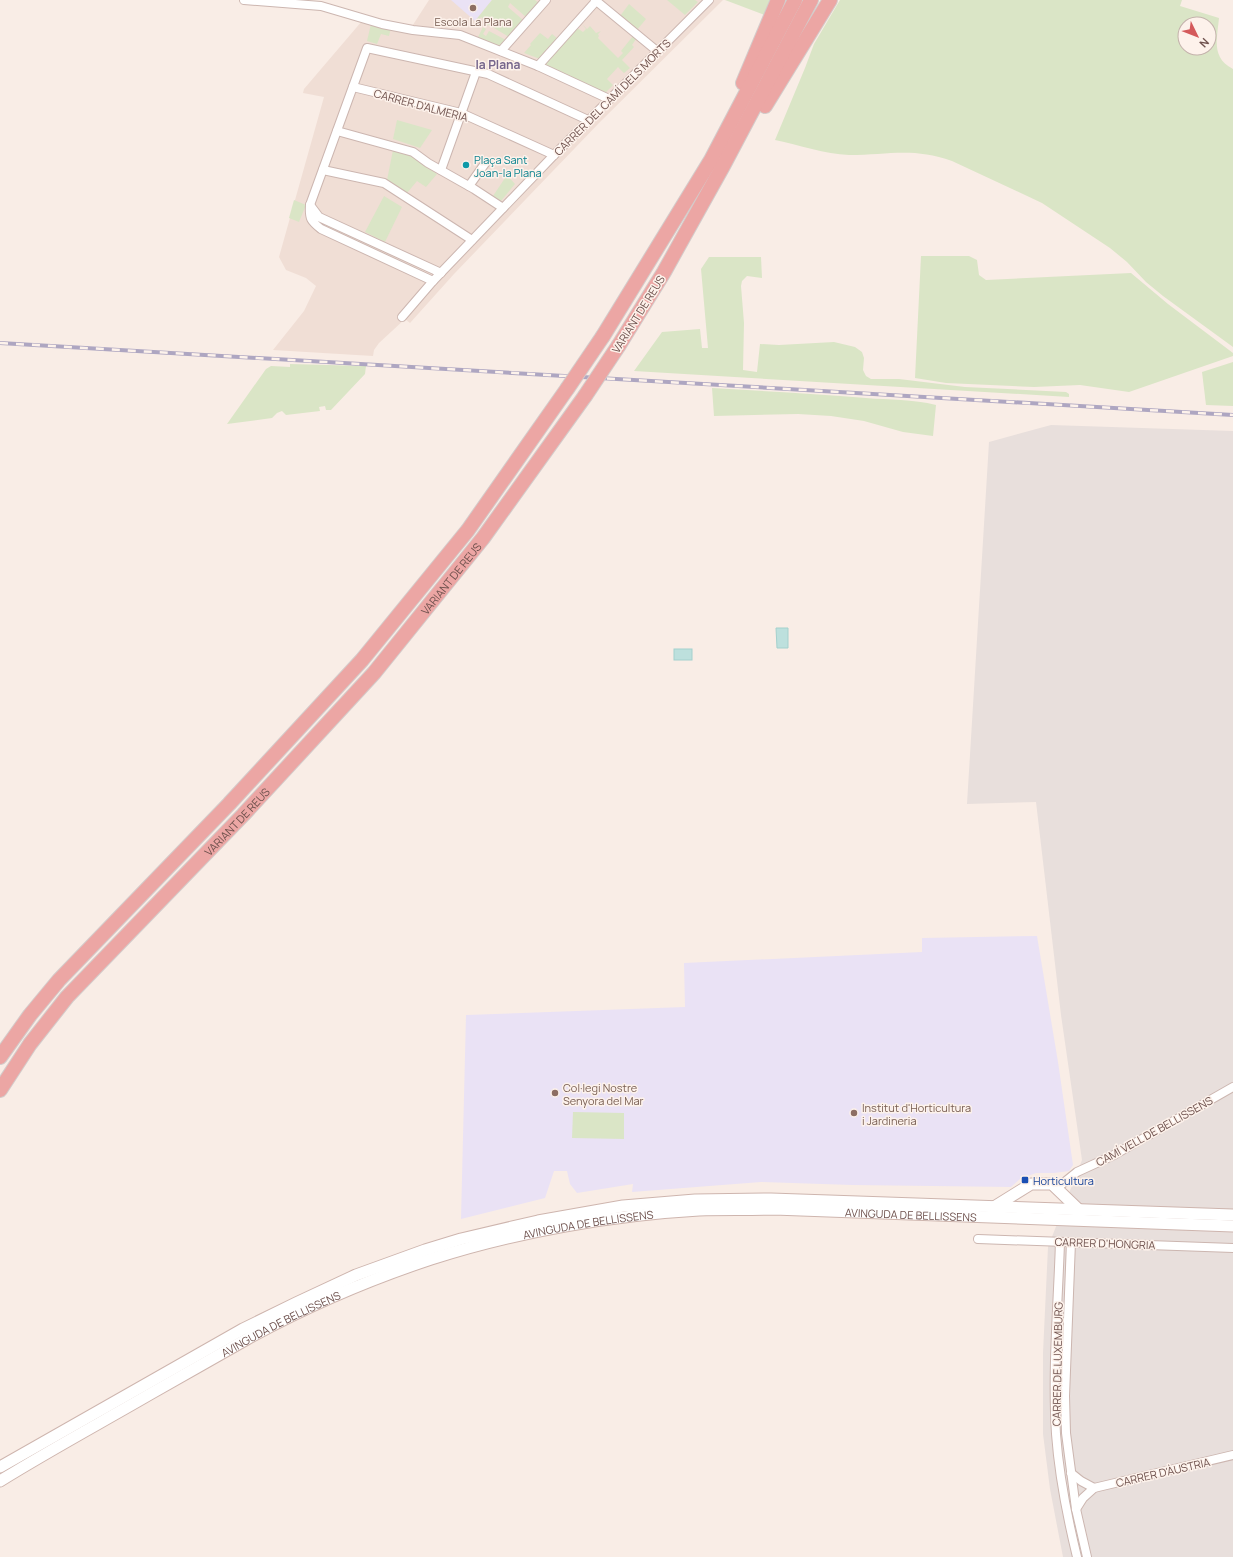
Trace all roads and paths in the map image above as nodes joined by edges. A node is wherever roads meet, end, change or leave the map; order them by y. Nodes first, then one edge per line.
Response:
1 (244, 0) edge
2 (546, 0) edge
3 (596, 0) edge
4 (709, 0) edge
5 (778, 0) edge
6 (795, 0) edge
7 (810, 0) edge
8 (830, 0) edge
9 (657, 51) junction
10 (501, 52) junction
11 (538, 66) junction
12 (476, 72) junction
13 (353, 88) junction
14 (609, 99) junction
15 (461, 113) junction
16 (588, 120) junction
17 (337, 131) junction
18 (554, 155) junction
19 (486, 162) dead end
20 (717, 163) junction
21 (323, 170) junction
22 (441, 170) junction
23 (469, 186) junction
24 (503, 208) junction
25 (316, 220) junction
26 (472, 240) junction
27 (441, 273) junction
28 (433, 281) junction
29 (402, 317) dead end
30 (0, 1056) edge
31 (3, 1085) edge
32 (1233, 1087) edge
33 (0, 1094) edge
34 (1056, 1189) junction
35 (994, 1208) junction
36 (1079, 1210) junction
37 (1233, 1215) edge
38 (1233, 1226) edge
39 (978, 1239) dead end
40 (1060, 1242) junction
41 (1071, 1242) junction
42 (1233, 1248) edge
43 (1233, 1455) edge
44 (0, 1467) edge
45 (1071, 1473) junction
46 (0, 1481) edge
47 (1094, 1488) junction
48 (1076, 1509) junction
49 (1077, 1557) edge
50 (1087, 1557) edge

1 - 10 street
2 - 10 street
3 - 9 street
3 - 11 street
4 - 9 street, CARRER DEL CAMÍ DELS MORTS
5 - 20 highway
6 - 20 highway, VARIANT DE REUS
7 - 20 highway, VARIANT DE REUS
8 - 20 highway
9 - 14 street, CARRER DEL CAMÍ DELS MORTS
10 - 11 street
11 - 14 street
12 - 13 street
12 - 15 street
12 - 16 street
13 - 15 street, CARRER D'ALMERIA
13 - 17 street
14 - 16 street, CARRER DEL CAMÍ DELS MORTS
15 - 18 street, CARRER D'ALMERIA
15 - 22 street
16 - 18 street, CARRER DEL CAMÍ DELS MORTS
17 - 21 street
17 - 22 street
18 - 24 street, CARRER DEL CAMÍ DELS MORTS
19 - 23 street
20 - 30 highway, VARIANT DE REUS, bridge
20 - 31 highway, VARIANT DE REUS, bridge
21 - 25 street
21 - 26 street
22 - 23 street
23 - 24 street
24 - 26 street, CARRER DEL CAMÍ DELS MORTS
25 - 27 street
25 - 28 street
26 - 27 street, CARRER DEL CAMÍ DELS MORTS
27 - 28 street, CARRER DEL CAMÍ DELS MORTS
28 - 29 street, CARRER DEL CAMÍ DELS MORTS
31 - 33 highway, VARIANT DE REUS
32 - 34 street, CAMÍ VELL DE BELLISSENS
34 - 35 main road
34 - 36 main road
35 - 36 main road, AVINGUDA DE BELLISSENS
35 - 44 main road, AVINGUDA DE BELLISSENS
36 - 37 main road, AVINGUDA DE BELLISSENS
38 - 46 main road, AVINGUDA DE BELLISSENS
39 - 40 street, CARRER D'HONGRIA
40 - 41 street, CARRER D'HONGRIA
40 - 49 street, CARRER DE LUXEMBURG
41 - 42 street, CARRER D'HONGRIA
41 - 45 street, CARRER DE LUXEMBURG
43 - 47 street, CARRER D'ÀUSTRIA
45 - 47 street
45 - 48 street, CARRER DE LUXEMBURG
47 - 48 street
48 - 50 street, CARRER DE LUXEMBURG

